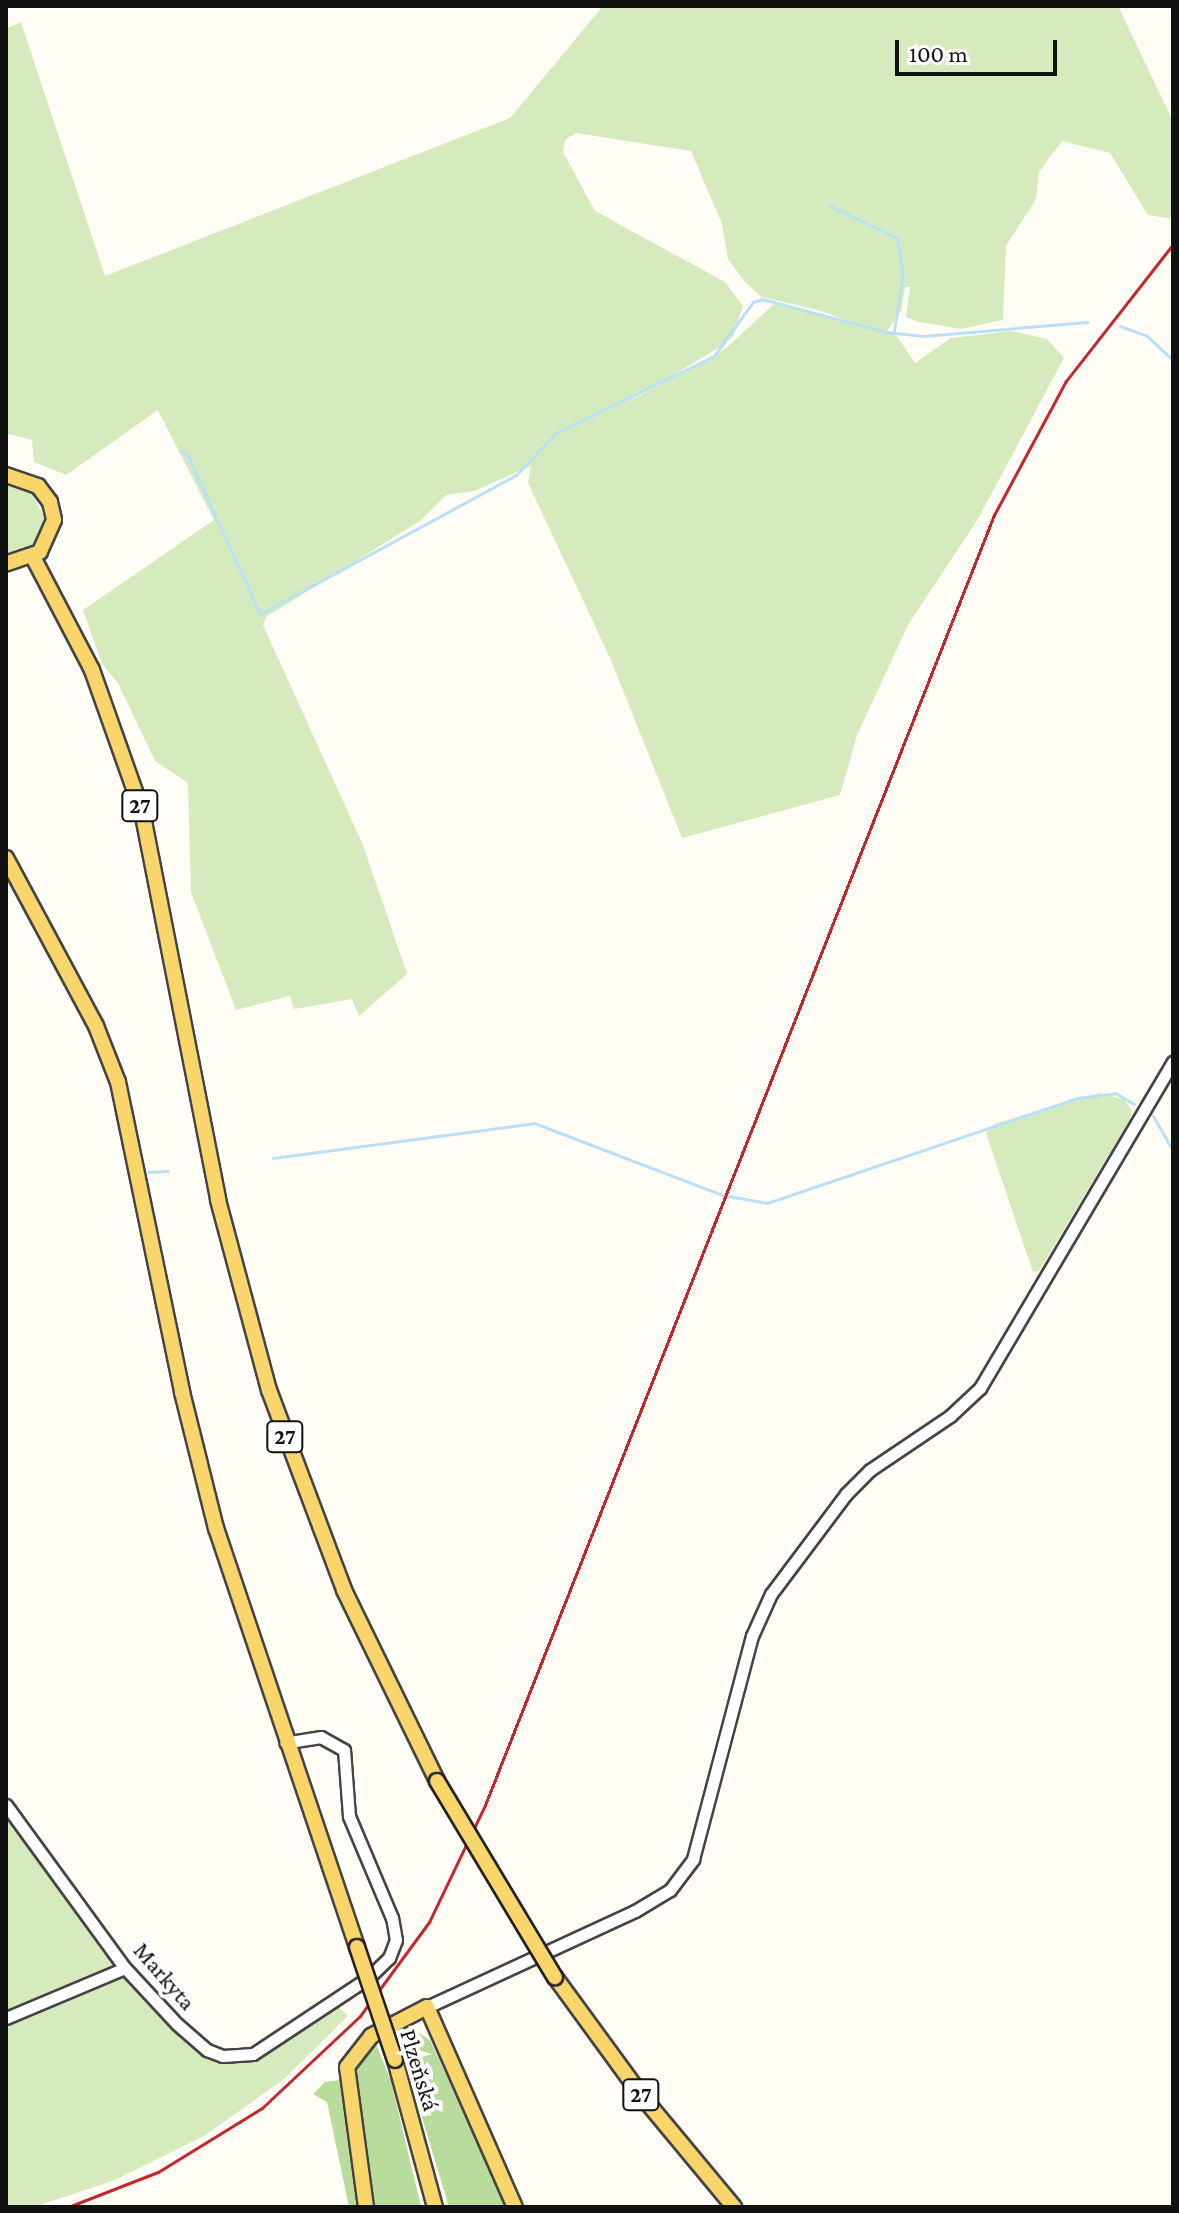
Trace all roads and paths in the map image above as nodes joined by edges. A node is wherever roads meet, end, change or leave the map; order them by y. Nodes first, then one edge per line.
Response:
1 (6, 475) edge
2 (33, 557) junction
3 (6, 564) edge
4 (6, 858) edge
5 (1173, 1062) edge
6 (285, 1743) junction
7 (6, 1805) edge
8 (125, 1968) junction
9 (427, 2007) junction
10 (6, 2018) edge
11 (366, 2207) edge
12 (435, 2207) edge
13 (515, 2207) edge
14 (734, 2207) edge

1 - 2 main road
2 - 3 main road
2 - 14 main road, 27, bridge
4 - 6 main road, Plzeňská
5 - 9 street
6 - 8 street, Markyta
6 - 12 main road, Plzeňská, bridge
7 - 8 street, Markyta
8 - 10 street
9 - 11 main road
9 - 13 main road

